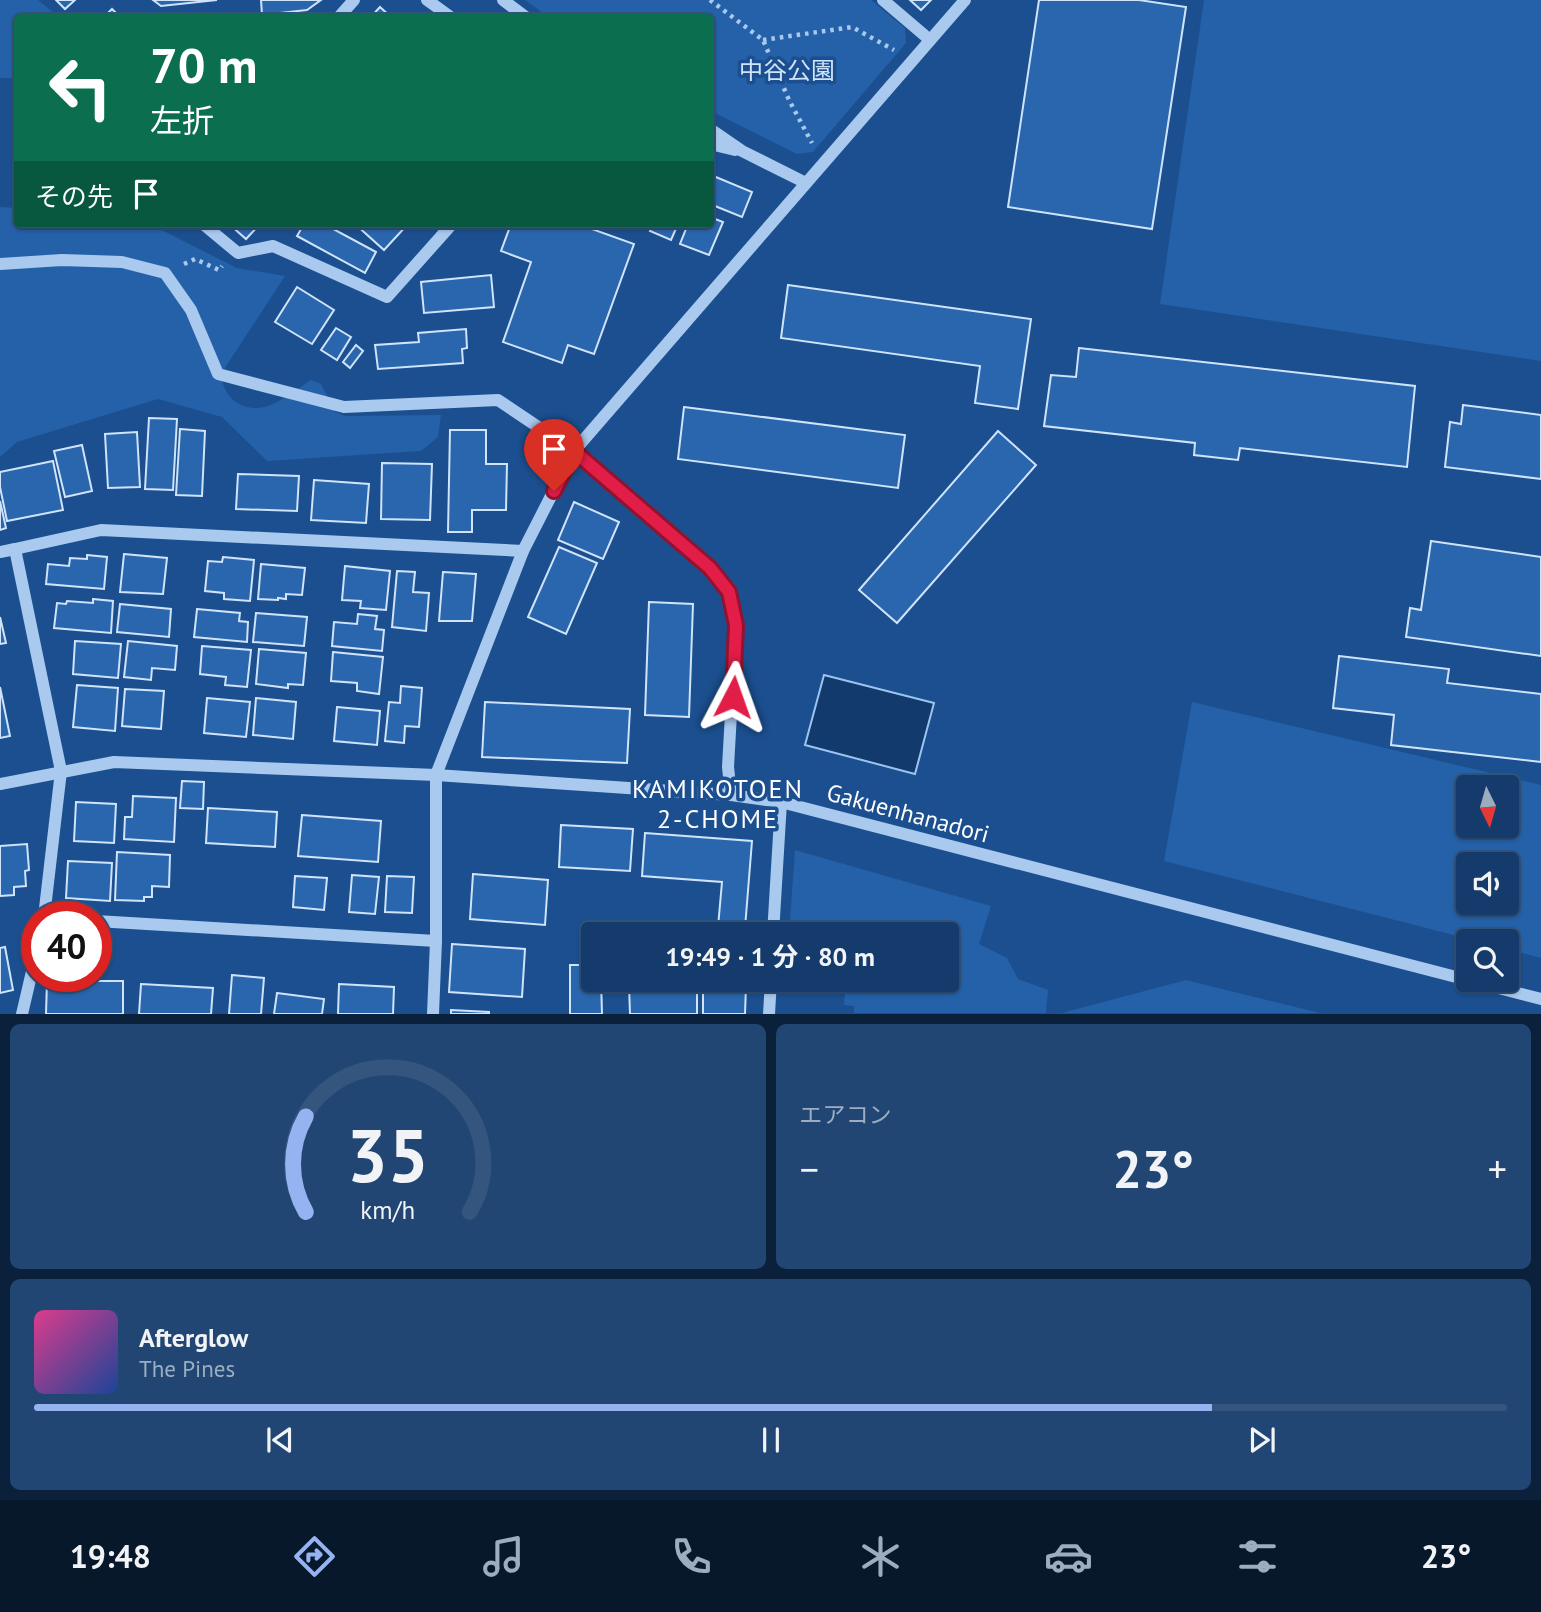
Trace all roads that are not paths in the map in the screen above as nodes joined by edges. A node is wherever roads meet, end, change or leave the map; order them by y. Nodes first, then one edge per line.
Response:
1 (354, 0) edge
2 (427, 0) edge
3 (503, 0) edge
4 (883, 0) edge
5 (965, 0) edge
6 (342, 14) edge
7 (446, 14) edge
8 (522, 14) edge
9 (930, 40) junction
10 (714, 132) edge
11 (714, 145) edge
12 (742, 151) junction
13 (806, 183) junction
14 (208, 228) edge
15 (448, 228) edge
16 (0, 264) edge
17 (574, 451) junction
18 (15, 549) junction
19 (523, 551) junction
20 (0, 552) edge
21 (61, 771) junction
22 (436, 775) junction
23 (0, 785) edge
24 (732, 795) junction
25 (781, 802) junction
26 (46, 901) edge
27 (112, 922) edge
28 (774, 922) edge
29 (436, 941) junction
30 (27, 992) edge
31 (770, 992) edge
32 (1541, 999) edge
33 (22, 1013) edge
34 (433, 1013) edge
35 (769, 1013) edge

1 - 6 street
2 - 7 street
3 - 8 street
4 - 9 street
5 - 9 street
9 - 13 street
10 - 12 street
11 - 12 street
12 - 13 street
13 - 17 street
14 - 15 street
16 - 17 street
17 - 19 street
17 - 24 street
18 - 19 street
18 - 20 street
18 - 21 street
19 - 22 street
21 - 22 street, Gakuenhanadori
21 - 23 street, Gakuenhanadori
21 - 26 street
22 - 24 street, Gakuenhanadori
22 - 29 street
24 - 25 street, Gakuenhanadori
25 - 28 street
25 - 32 street, Gakuenhanadori
27 - 29 street
29 - 34 street
30 - 33 street
31 - 35 street

